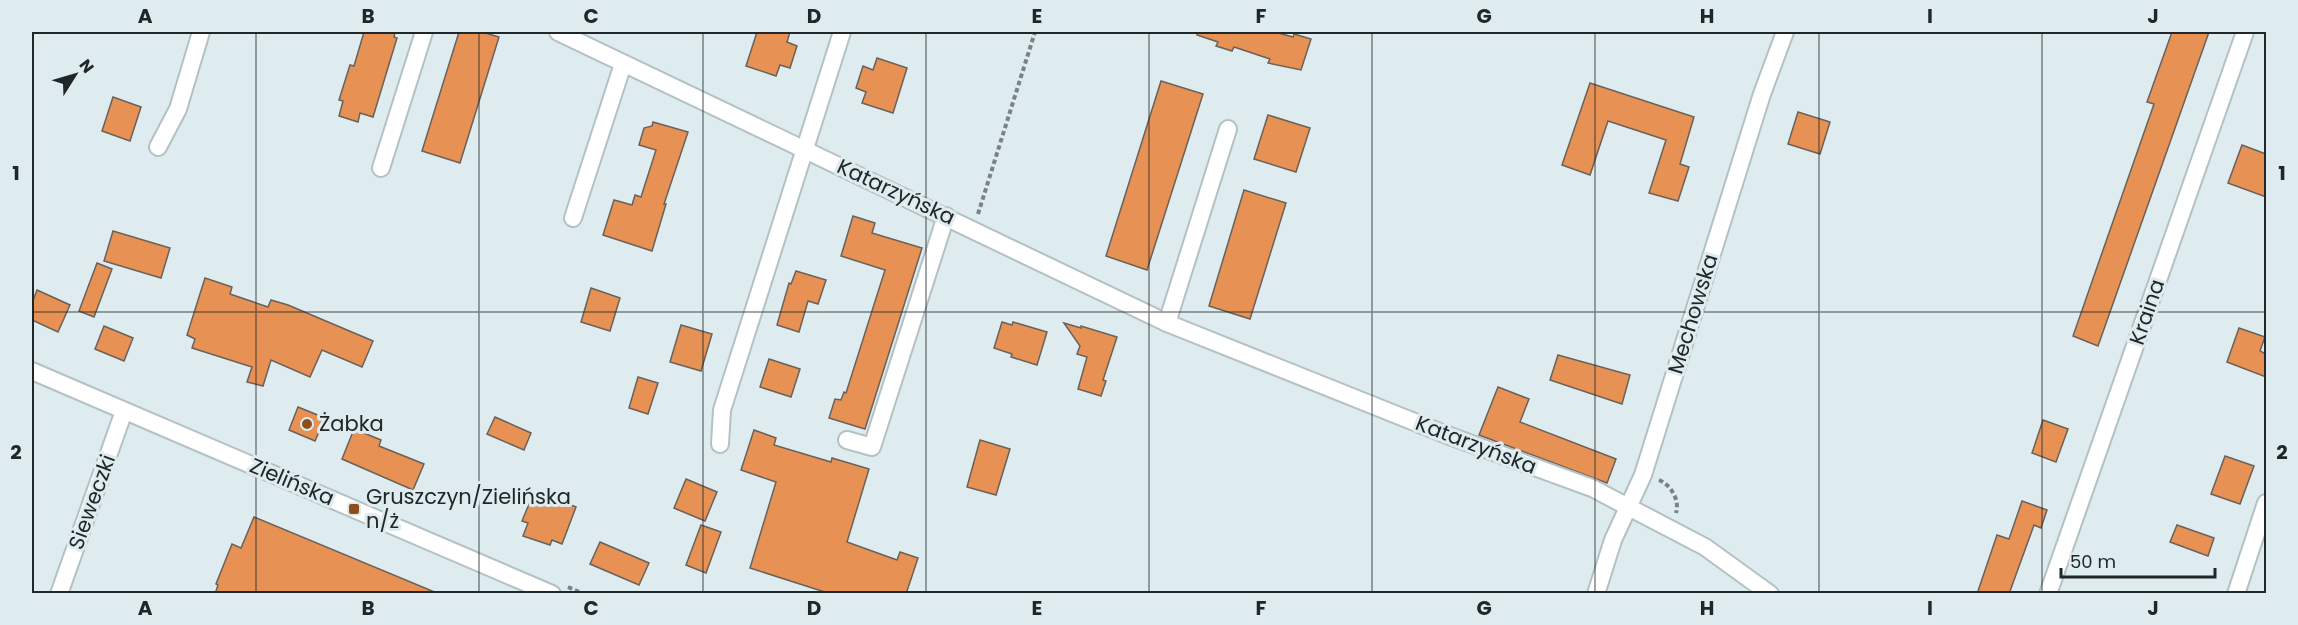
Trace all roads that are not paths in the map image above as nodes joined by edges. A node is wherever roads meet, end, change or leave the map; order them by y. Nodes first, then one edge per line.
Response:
1 (201, 32) edge
2 (424, 32) edge
3 (558, 32) edge
4 (842, 32) edge
5 (1785, 32) edge
6 (2245, 32) edge
7 (590, 39) edge
8 (623, 64) junction
9 (1228, 129) dead end
10 (158, 147) dead end
11 (806, 150) junction
12 (381, 168) dead end
13 (946, 216) junction
14 (573, 218) dead end
15 (1167, 323) junction
16 (32, 371) edge
17 (124, 411) junction
18 (847, 440) dead end
19 (720, 444) dead end
20 (2266, 503) edge
21 (1629, 506) junction
22 (59, 594) edge
23 (552, 594) edge
24 (1596, 594) edge
25 (1770, 594) edge
26 (2048, 594) edge
27 (2236, 594) edge

1 - 10 street
2 - 12 street
3 - 7 street, Katarzyńska
4 - 11 street
5 - 21 street, Mechowska
6 - 26 street, Kraina
7 - 8 street, Katarzyńska
8 - 11 street, Katarzyńska
8 - 14 street
9 - 15 street
11 - 13 street, Katarzyńska
11 - 19 street
13 - 15 street, Katarzyńska
13 - 18 street
15 - 21 street, Katarzyńska
16 - 17 street, Zielińska
17 - 22 street, Sieweczki
17 - 23 street, Zielińska
20 - 27 street
21 - 24 street, Mechowska
21 - 25 street, Katarzyńska

